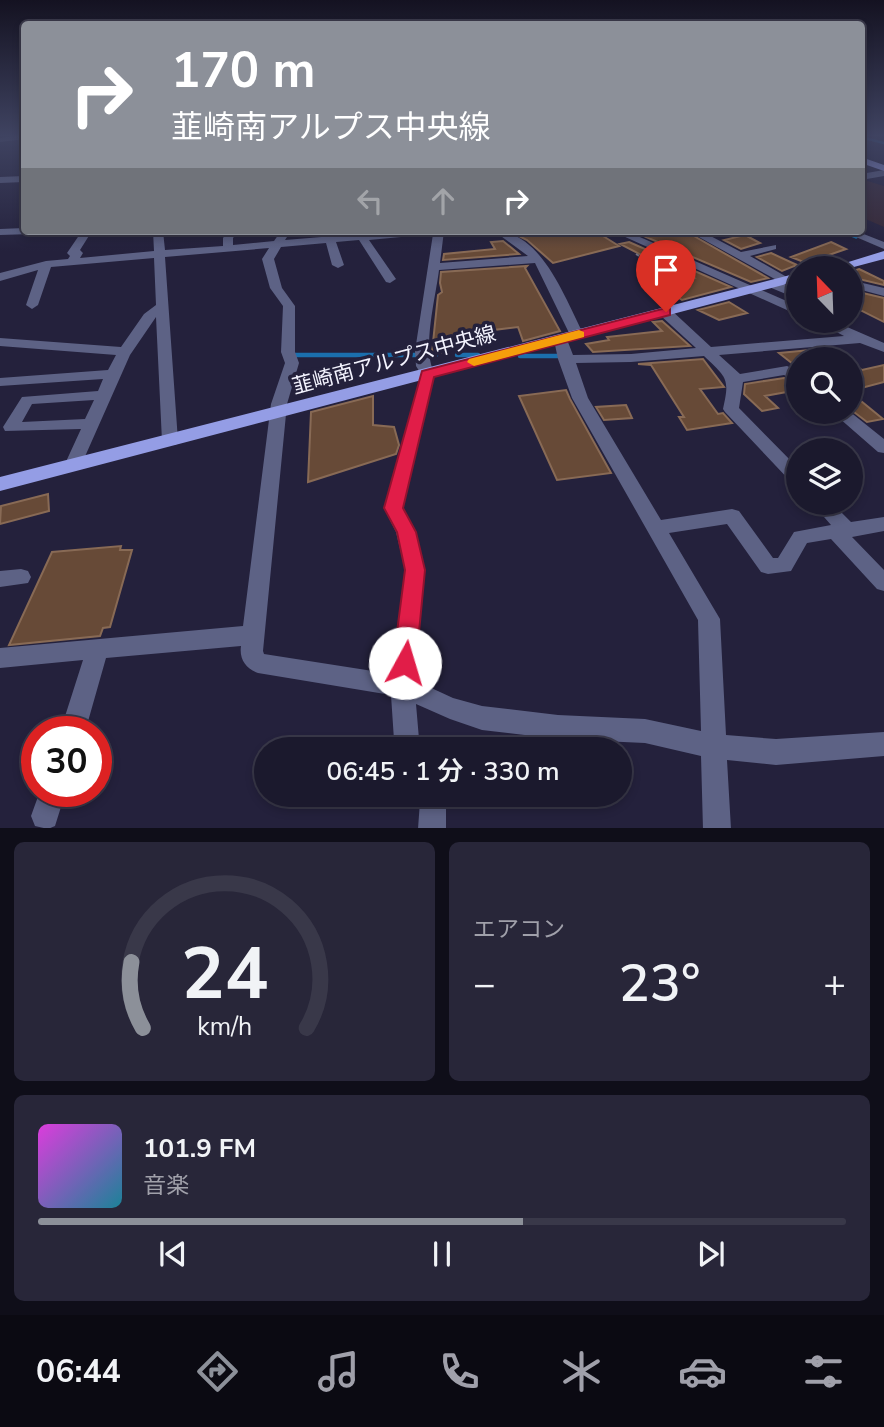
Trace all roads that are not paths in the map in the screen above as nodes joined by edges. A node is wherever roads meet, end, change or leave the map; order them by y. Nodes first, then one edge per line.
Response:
1 (21, 179) edge
2 (0, 180) edge
3 (21, 231) edge
4 (0, 232) edge
5 (84, 235) edge
6 (158, 235) edge
7 (231, 235) edge
8 (283, 235) edge
9 (378, 235) edge
10 (438, 235) edge
11 (505, 235) edge
12 (626, 235) edge
13 (700, 235) edge
14 (857, 235) edge
15 (362, 237) junction
16 (330, 240) junction
17 (277, 245) junction
18 (884, 246) edge
19 (772, 247) dead end
20 (228, 250) junction
21 (884, 255) edge
22 (159, 256) junction
23 (738, 256) junction
24 (540, 259) junction
25 (863, 261) edge
26 (71, 262) junction
27 (46, 264) junction
28 (338, 265) dead end
29 (433, 267) junction
30 (0, 277) edge
31 (390, 279) dead end
32 (786, 281) edge
33 (863, 286) edge
34 (750, 289) junction
35 (884, 292) edge
36 (32, 305) dead end
37 (162, 306) junction
38 (786, 306) edge
39 (666, 312) junction
40 (845, 333) edge
41 (858, 340) junction
42 (0, 342) edge
43 (884, 348) edge
44 (566, 349) junction
45 (706, 350) junction
46 (125, 352) junction
47 (424, 362) junction
48 (786, 370) edge
49 (116, 374) junction
50 (735, 379) junction
51 (0, 382) edge
52 (106, 395) junction
53 (278, 413) junction
54 (93, 424) junction
55 (855, 424) edge
56 (170, 441) junction
57 (884, 448) edge
58 (73, 466) junction
59 (786, 467) edge
60 (0, 484) edge
61 (830, 515) edge
62 (884, 524) edge
63 (657, 528) junction
64 (843, 532) junction
65 (21, 578) dead end
66 (0, 579) edge
67 (884, 583) edge
68 (253, 635) junction
69 (98, 649) junction
70 (0, 658) edge
71 (402, 686) junction
72 (77, 716) edge
73 (407, 737) edge
74 (884, 744) edge
75 (714, 746) junction
76 (433, 807) edge
77 (432, 828) edge
78 (717, 828) edge

1 - 2 street
3 - 4 street
5 - 26 street
6 - 22 street
7 - 20 street
8 - 17 street
9 - 15 street
10 - 29 street
11 - 24 street
12 - 34 street
13 - 23 street
14 - 18 street
15 - 16 street
15 - 31 street
16 - 17 street
16 - 28 street
17 - 20 street
17 - 53 street
19 - 23 street
20 - 22 street
21 - 25 main road
22 - 26 street
22 - 37 street
23 - 32 street
24 - 29 street
24 - 44 street
26 - 27 street
27 - 30 street
27 - 36 street
29 - 47 street
32 - 34 main road, 韮崎南アルプス中央線
33 - 35 street
34 - 38 street
34 - 39 main road, 韮崎南アルプス中央線
37 - 46 street
37 - 56 street
39 - 44 main road, 韮崎南アルプス中央線
39 - 45 street
40 - 41 street
41 - 43 street
41 - 45 street
42 - 46 street
44 - 45 street
44 - 47 main road, 韮崎南アルプス中央線
44 - 63 street
45 - 50 street
46 - 49 street
47 - 53 main road, 韮崎南アルプス中央線
47 - 71 street
48 - 50 street
49 - 51 street
49 - 52 street
50 - 59 street
52 - 54 street
52 - 54 street
53 - 56 main road, 韮崎南アルプス中央線
53 - 68 street
54 - 58 street
55 - 57 street
56 - 58 main road, 韮崎南アルプス中央線
58 - 60 main road, 韮崎南アルプス中央線
61 - 64 street
62 - 64 street
63 - 64 street
63 - 75 street
64 - 67 street
65 - 66 street
68 - 69 street
68 - 71 street
69 - 70 street
69 - 72 street
71 - 73 street
71 - 75 street
74 - 75 street
75 - 78 street
76 - 77 street

